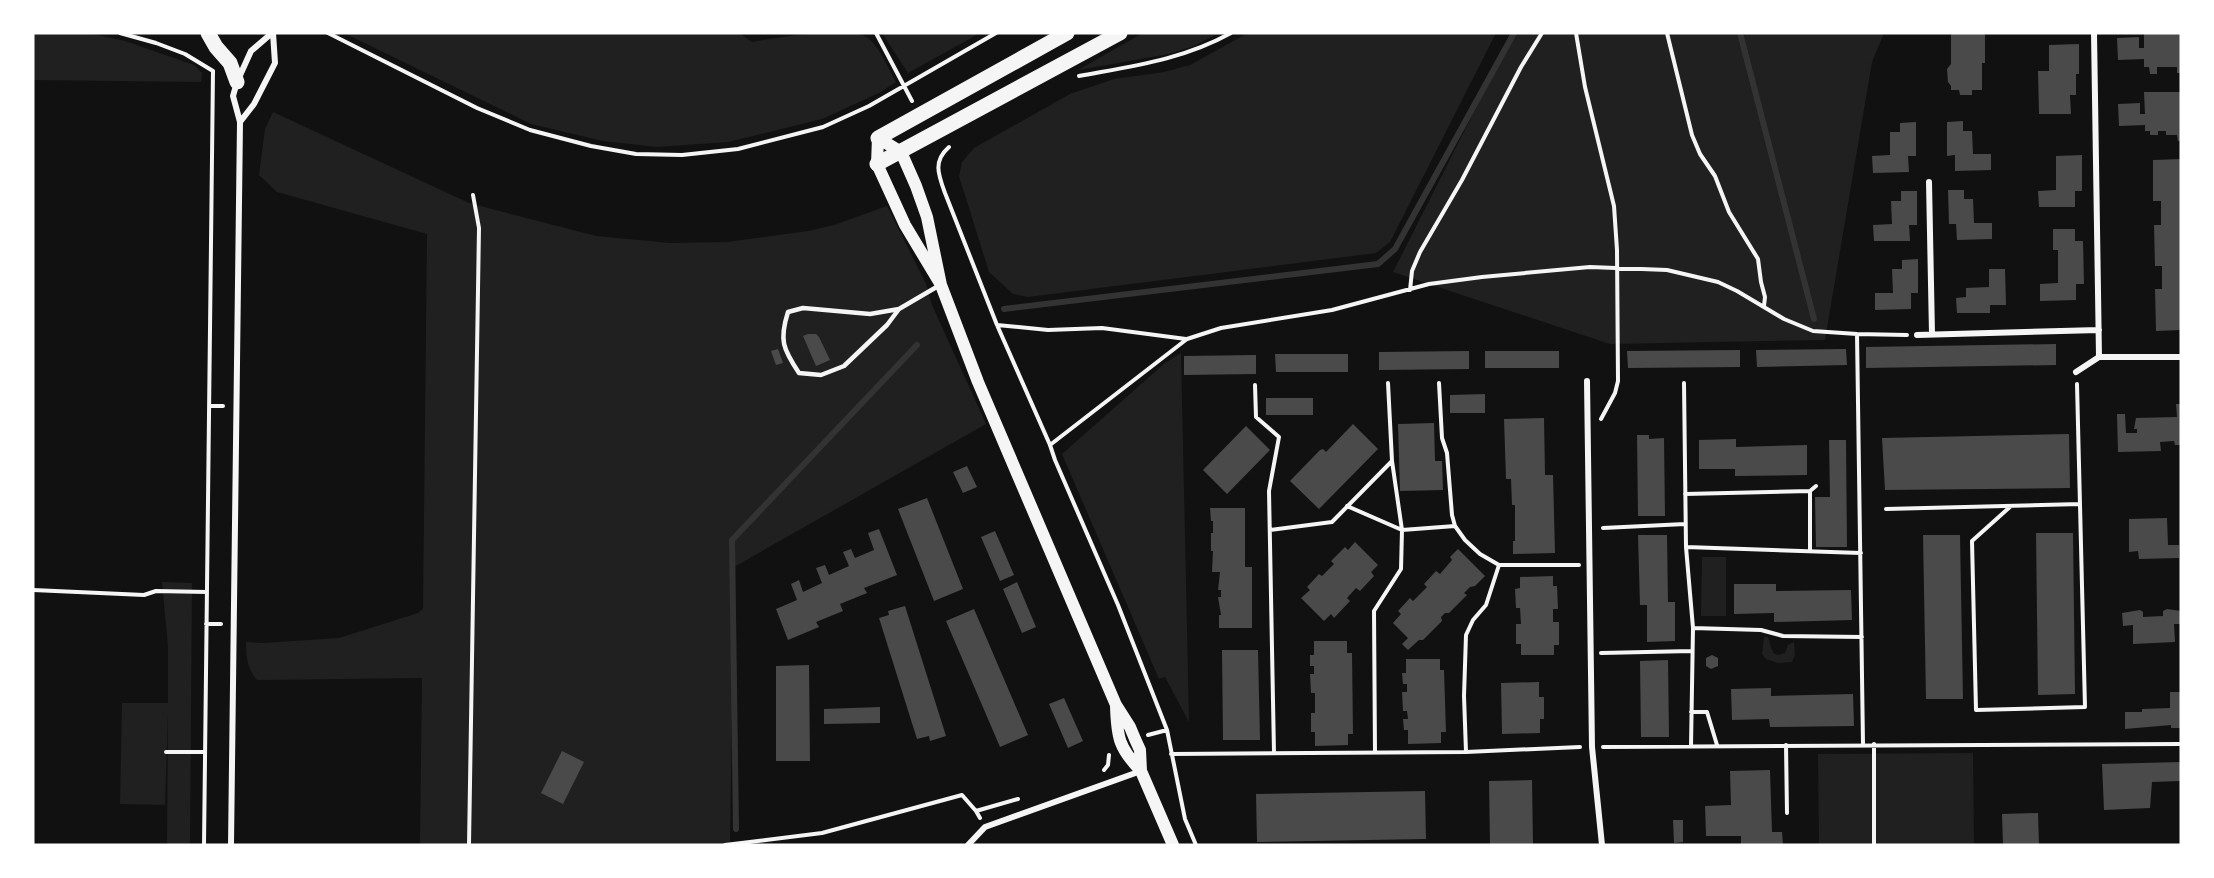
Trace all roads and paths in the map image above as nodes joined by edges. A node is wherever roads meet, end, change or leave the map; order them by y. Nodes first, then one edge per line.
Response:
1 (120, 33) edge
2 (208, 33) edge
3 (272, 33) edge
4 (328, 33) edge
5 (876, 33) edge
6 (996, 33) edge
7 (1067, 33) edge
8 (1120, 33) edge
9 (1231, 33) edge
10 (1542, 33) edge
11 (1576, 33) edge
12 (1667, 33) edge
13 (2094, 33) edge
14 (213, 71) junction
15 (1104, 73) dead end
16 (237, 82) junction
17 (903, 85) junction
18 (240, 122) junction
19 (878, 138) junction
20 (901, 152) junction
21 (940, 154) dead end
22 (876, 164) junction
23 (1929, 182) dead end
24 (472, 195) dead end
25 (1615, 268) junction
26 (940, 285) junction
27 (1410, 290) junction
28 (1764, 306) junction
29 (899, 309) junction
30 (997, 325) junction
31 (2099, 330) junction
32 (1857, 334) junction
33 (1932, 334) junction
34 (1917, 335) joint
35 (1187, 339) junction
36 (2099, 357) junction
37 (2181, 357) edge
38 (2076, 372) joint
39 (1587, 381) dead end
40 (1618, 381) dead end
41 (1388, 383) dead end
42 (1439, 383) dead end
43 (1684, 383) dead end
44 (1256, 385) dead end
45 (1050, 445) junction
46 (1392, 461) junction
47 (1816, 486) dead end
48 (1810, 491) junction
49 (1685, 494) junction
50 (2080, 504) junction
51 (1347, 506) junction
52 (2011, 506) junction
53 (1886, 509) dead end
54 (1685, 524) junction
55 (1455, 526) junction
56 (1603, 528) dead end
57 (1270, 530) junction
58 (1402, 530) junction
59 (1686, 547) junction
60 (1810, 551) junction
61 (1861, 553) junction
62 (1499, 565) junction
63 (1590, 565) junction
64 (33, 590) edge
65 (207, 592) junction
66 (1693, 628) junction
67 (1862, 637) junction
68 (1692, 651) junction
69 (1591, 653) junction
70 (1116, 705) junction
71 (1691, 712) junction
72 (1167, 730) junction
73 (1135, 739) junction
74 (1121, 744) junction
75 (1863, 744) junction
76 (1874, 744) junction
77 (2181, 744) edge
78 (1717, 745) junction
79 (1786, 745) junction
80 (1691, 746) junction
81 (1592, 747) junction
82 (166, 752) dead end
83 (205, 752) junction
84 (1466, 752) junction
85 (1375, 753) junction
86 (1171, 754) junction
87 (1274, 754) junction
88 (1141, 771) junction
89 (1099, 775) dead end
90 (1021, 798) dead end
91 (976, 811) junction
92 (1787, 813) dead end
93 (985, 827) junction
94 (204, 845) edge
95 (231, 845) edge
96 (470, 845) edge
97 (725, 845) edge
98 (968, 845) edge
99 (1173, 845) edge
100 (1196, 845) edge
101 (1602, 845) edge
102 (1874, 845) edge

1 - 14 path
2 - 16 main road
3 - 16 street
3 - 18 street
4 - 17 path
5 - 17 path
6 - 17 path
7 - 19 main road
8 - 20 main road
9 - 15 path
10 - 27 path
11 - 25 path
12 - 28 path
13 - 31 street
14 - 16 path
14 - 65 path
16 - 18 street
18 - 95 street
19 - 20 main road
19 - 22 main road
20 - 22 main road
20 - 26 main road
21 - 30 path
22 - 26 main road
23 - 33 street
24 - 96 path
25 - 27 path
25 - 28 path
25 - 40 path
26 - 29 lane
26 - 70 main road
27 - 35 path
28 - 32 path
29 - 29 lane
30 - 35 path
30 - 45 path
31 - 33 street
31 - 36 street
32 - 34 path
32 - 61 path
33 - 34 street
35 - 45 path
36 - 37 street
36 - 38 street
38 - 50 path
39 - 63 street
41 - 46 path
42 - 55 path
43 - 49 path
44 - 57 path
45 - 72 path
46 - 51 path
46 - 58 path
47 - 48 path
48 - 49 path
48 - 60 path
49 - 54 path
50 - 52 path
50 - 52 path
51 - 57 path
51 - 58 path
52 - 53 path
54 - 56 path
54 - 59 path
55 - 58 path
55 - 62 path
57 - 87 path
58 - 85 path
59 - 60 path
59 - 66 path
60 - 61 path
61 - 67 path
62 - 63 path
62 - 84 path
63 - 69 street
64 - 65 path
65 - 83 path
66 - 67 path
66 - 68 path
67 - 75 path
68 - 69 path
68 - 71 path
69 - 81 street
70 - 73 main road
70 - 74 main road
71 - 78 path
71 - 80 path
72 - 73 path
72 - 86 path
73 - 88 main road
74 - 88 main road
74 - 89 path
75 - 76 path
75 - 79 path
76 - 77 path
76 - 102 path
78 - 79 path
78 - 80 path
79 - 92 path
80 - 81 path
81 - 84 path
81 - 101 street
82 - 83 path
83 - 94 path
84 - 85 path
85 - 87 path
86 - 87 path
86 - 100 path
88 - 93 street
88 - 99 main road
90 - 91 path
91 - 93 path
91 - 97 path
93 - 98 street

